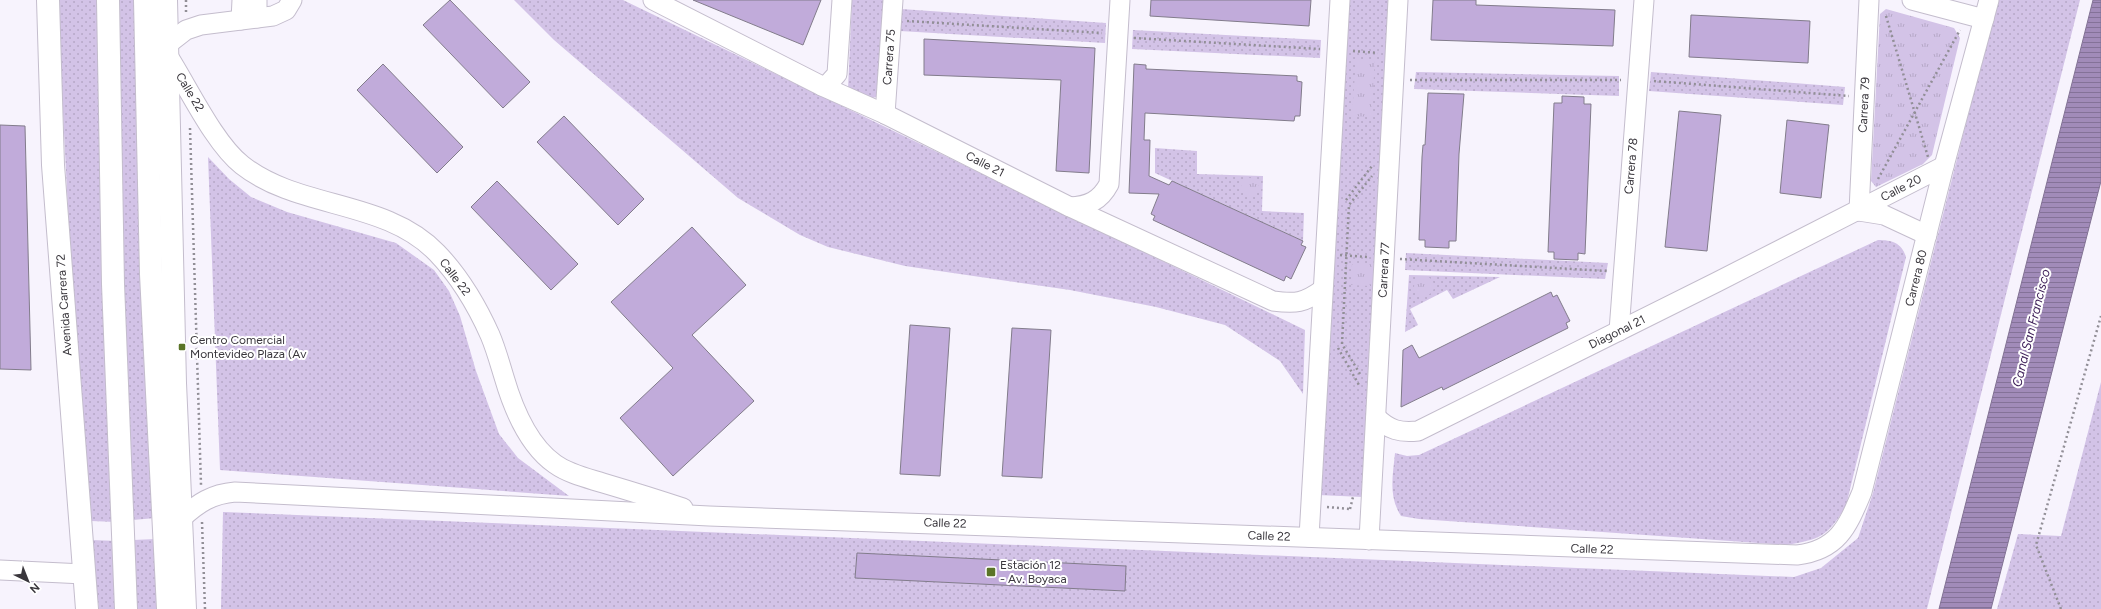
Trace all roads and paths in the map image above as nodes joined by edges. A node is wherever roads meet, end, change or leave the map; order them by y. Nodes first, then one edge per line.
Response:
1 (48, 0) edge
2 (108, 0) edge
3 (145, 0) edge
4 (166, 0) edge
5 (186, 0) edge
6 (242, 0) edge
7 (292, 0) edge
8 (652, 0) edge
9 (842, 0) edge
10 (893, 0) edge
11 (1120, 0) edge
12 (1340, 0) edge
13 (1398, 0) edge
14 (1644, 0) edge
15 (1912, 0) edge
16 (1989, 0) edge
17 (1877, 5) edge
18 (260, 11) edge
19 (1984, 19) junction
20 (901, 20) dead end
21 (186, 30) junction
22 (1960, 30) dead end
23 (1106, 34) dead end
24 (1129, 38) dead end
25 (1379, 45) dead end
26 (168, 50) junction
27 (1337, 50) junction
28 (1387, 53) junction
29 (1378, 60) dead end
30 (822, 86) junction
31 (1915, 112) junction
32 (885, 114) junction
33 (190, 121) dead end
34 (1372, 159) dead end
35 (1937, 164) junction
36 (1377, 170) dead end
37 (1874, 186) dead end
38 (1344, 203) dead end
39 (1070, 207) junction
40 (1858, 210) junction
41 (1927, 235) junction
42 (1336, 255) junction
43 (1347, 255) junction
44 (1385, 258) junction
45 (1614, 272) dead end
46 (1322, 290) junction
47 (2101, 316) edge
48 (1618, 331) junction
49 (174, 335) junction
50 (1335, 344) dead end
51 (155, 365) junction
52 (1362, 376) dead end
53 (1359, 391) dead end
54 (1376, 417) junction
55 (1354, 489) dead end
56 (202, 501) junction
57 (1321, 507) dead end
58 (1350, 509) junction
59 (1354, 509) dead end
60 (709, 516) junction
61 (182, 518) junction
62 (1309, 537) junction
63 (1369, 540) junction
64 (1826, 546) joint
65 (0, 570) edge
66 (84, 574) junction
67 (87, 609) edge
68 (126, 609) edge
69 (168, 609) edge
70 (185, 609) edge
71 (205, 609) edge
72 (2061, 609) edge

1 - 66 highway, Avenida Carrera 72
2 - 68 highway
3 - 51 highway
4 - 26 highway
5 - 21 path
6 - 18 street
7 - 18 street
8 - 30 street, Calle 21
9 - 30 street
10 - 32 street, Carrera 75
11 - 39 street
12 - 27 street
13 - 28 street, Carrera 77
14 - 48 street, Carrera 78
15 - 19 street
16 - 19 street, Carrera 80
17 - 31 path
17 - 40 street, Carrera 79
18 - 21 street
19 - 35 street, Carrera 80
20 - 23 path
21 - 26 street
22 - 31 path
24 - 27 path
25 - 28 path
26 - 49 highway
26 - 60 street, Calle 22
27 - 28 path
27 - 42 street
28 - 29 path
28 - 44 street, Carrera 77
30 - 32 street, Calle 21
31 - 35 path
31 - 37 path
32 - 39 street, Calle 21
33 - 56 path
34 - 38 path
35 - 40 street, Calle 20
35 - 41 street, Carrera 80
36 - 43 path
39 - 46 street, Calle 21
40 - 41 street
40 - 48 street, Diagonal 21
41 - 64 street, Carrera 80
42 - 43 path
42 - 46 street
43 - 44 path
43 - 52 path
44 - 45 path
44 - 54 street, Carrera 77
46 - 62 street
47 - 72 path
48 - 54 street, Diagonal 21
49 - 51 highway
49 - 61 highway
50 - 53 path
51 - 69 highway
54 - 63 street, Carrera 77
55 - 58 path
56 - 60 street, Calle 22
56 - 61 street, Calle 22
56 - 71 path
57 - 58 path
58 - 59 path
60 - 62 street, Calle 22
61 - 70 highway
62 - 63 street, Calle 22
63 - 64 street, Calle 22
65 - 66 street
66 - 67 highway, Avenida Carrera 72

